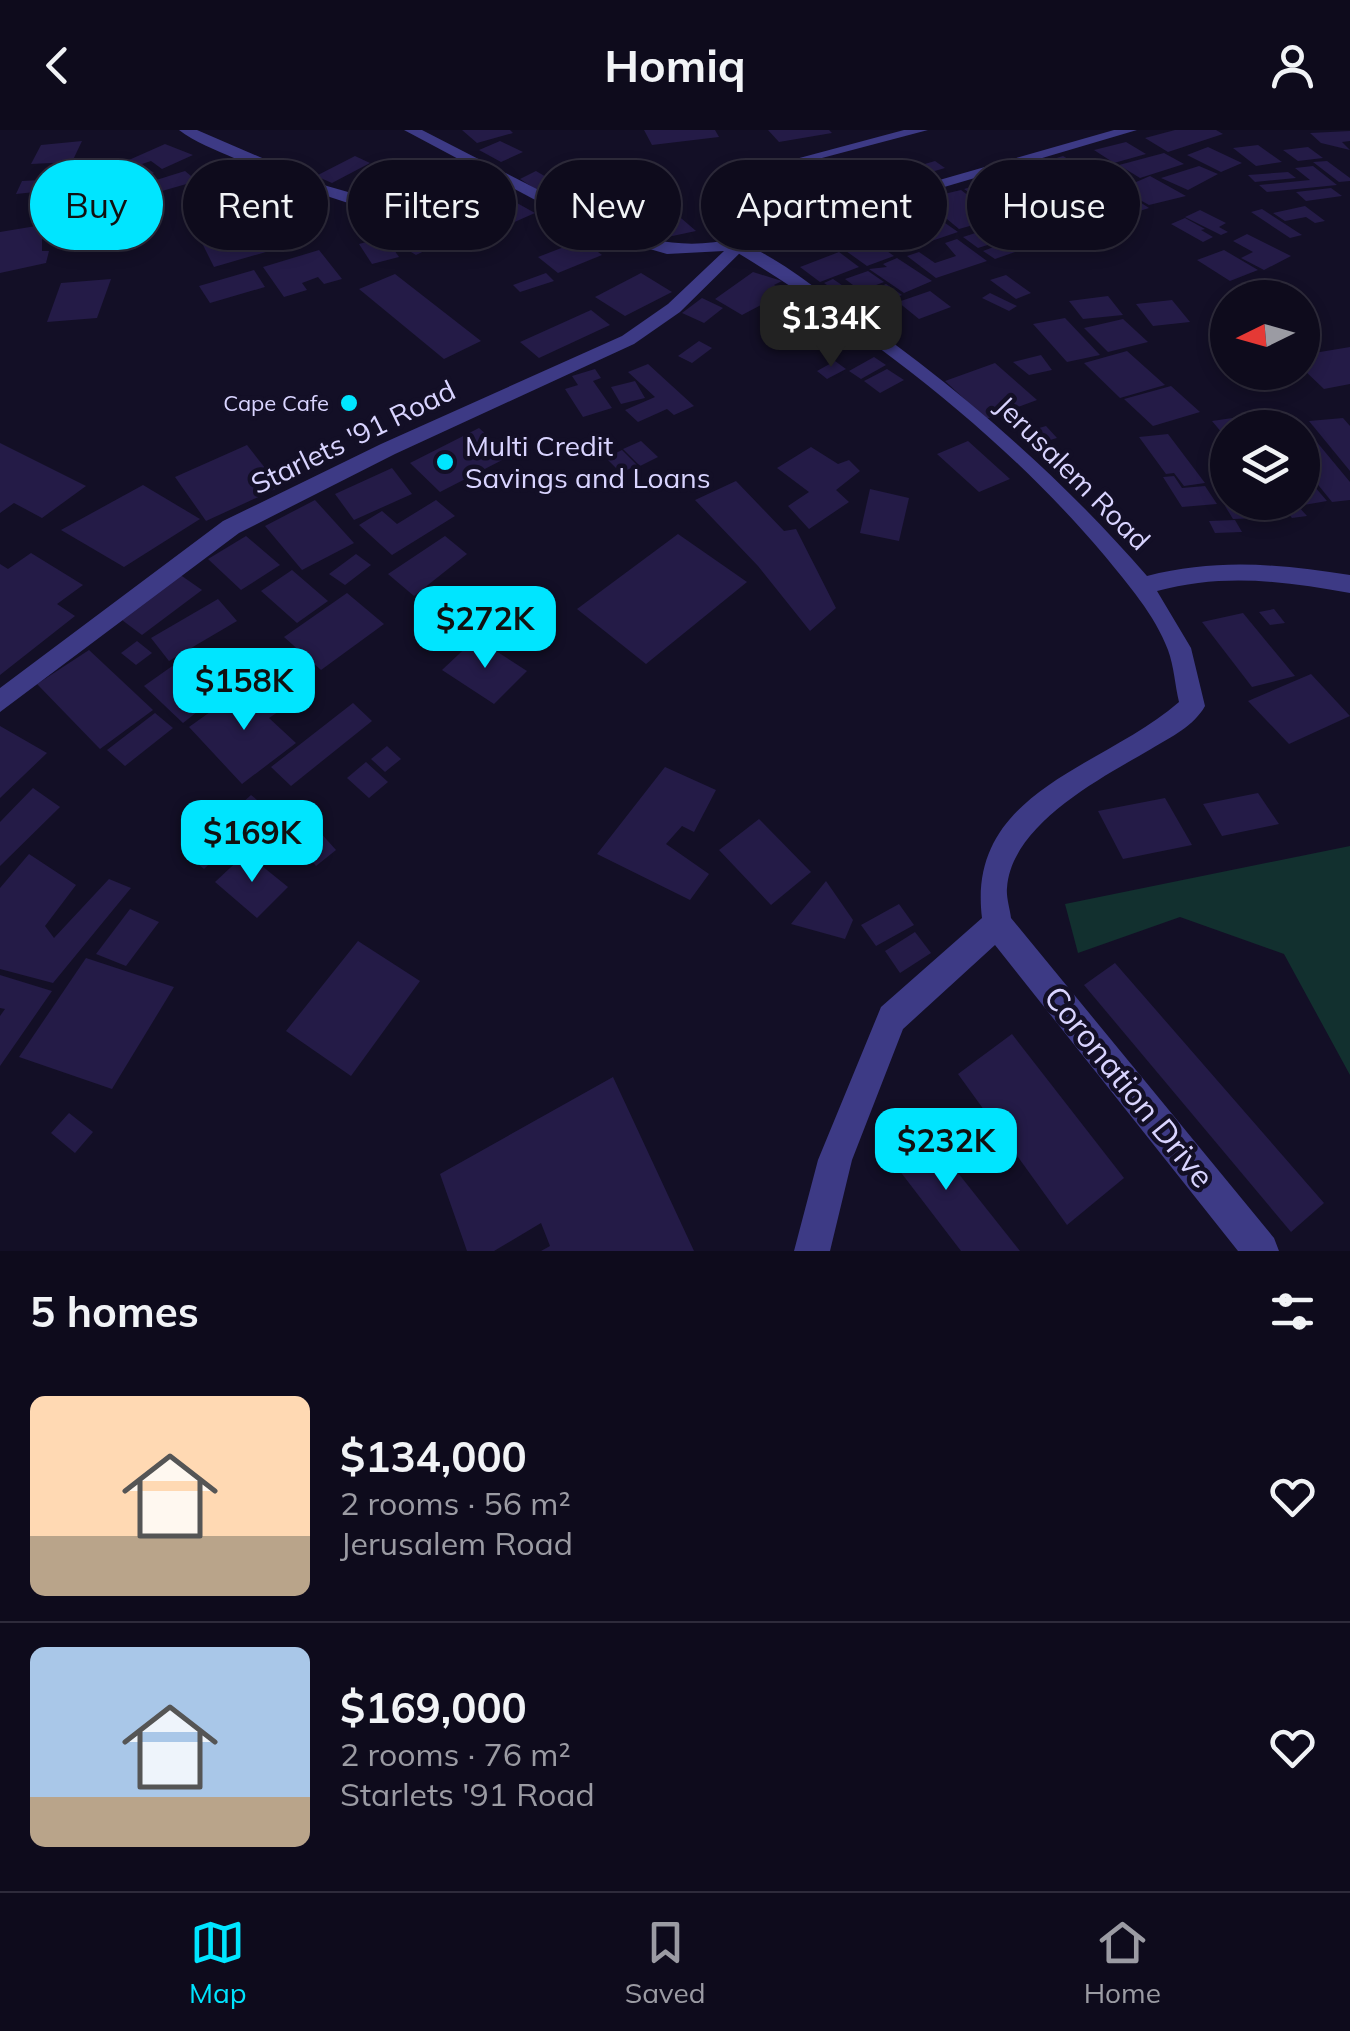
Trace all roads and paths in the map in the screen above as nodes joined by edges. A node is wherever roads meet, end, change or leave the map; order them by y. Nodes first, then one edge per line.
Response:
1 (186, 130) edge
2 (412, 130) edge
3 (446, 130) edge
4 (921, 130) edge
5 (1130, 130) edge
6 (450, 148) junction
7 (800, 160) edge
8 (947, 182) edge
9 (536, 194) edge
10 (348, 196) edge
11 (653, 250) edge
12 (736, 250) edge
13 (747, 250) edge
14 (700, 284) junction
15 (1350, 584) edge
16 (1142, 586) junction
17 (0, 702) edge
18 (997, 924) junction
19 (812, 1251) edge
20 (1262, 1251) edge

1 - 10 street
2 - 6 street
3 - 6 street
4 - 7 street
5 - 8 street
6 - 9 street
11 - 14 street
12 - 14 street, Starlets '91 Road
13 - 16 street, Jerusalem Road
14 - 17 street, Starlets '91 Road
15 - 16 street
16 - 18 street, Jerusalem Road
18 - 19 street
18 - 20 street, Coronation Drive

